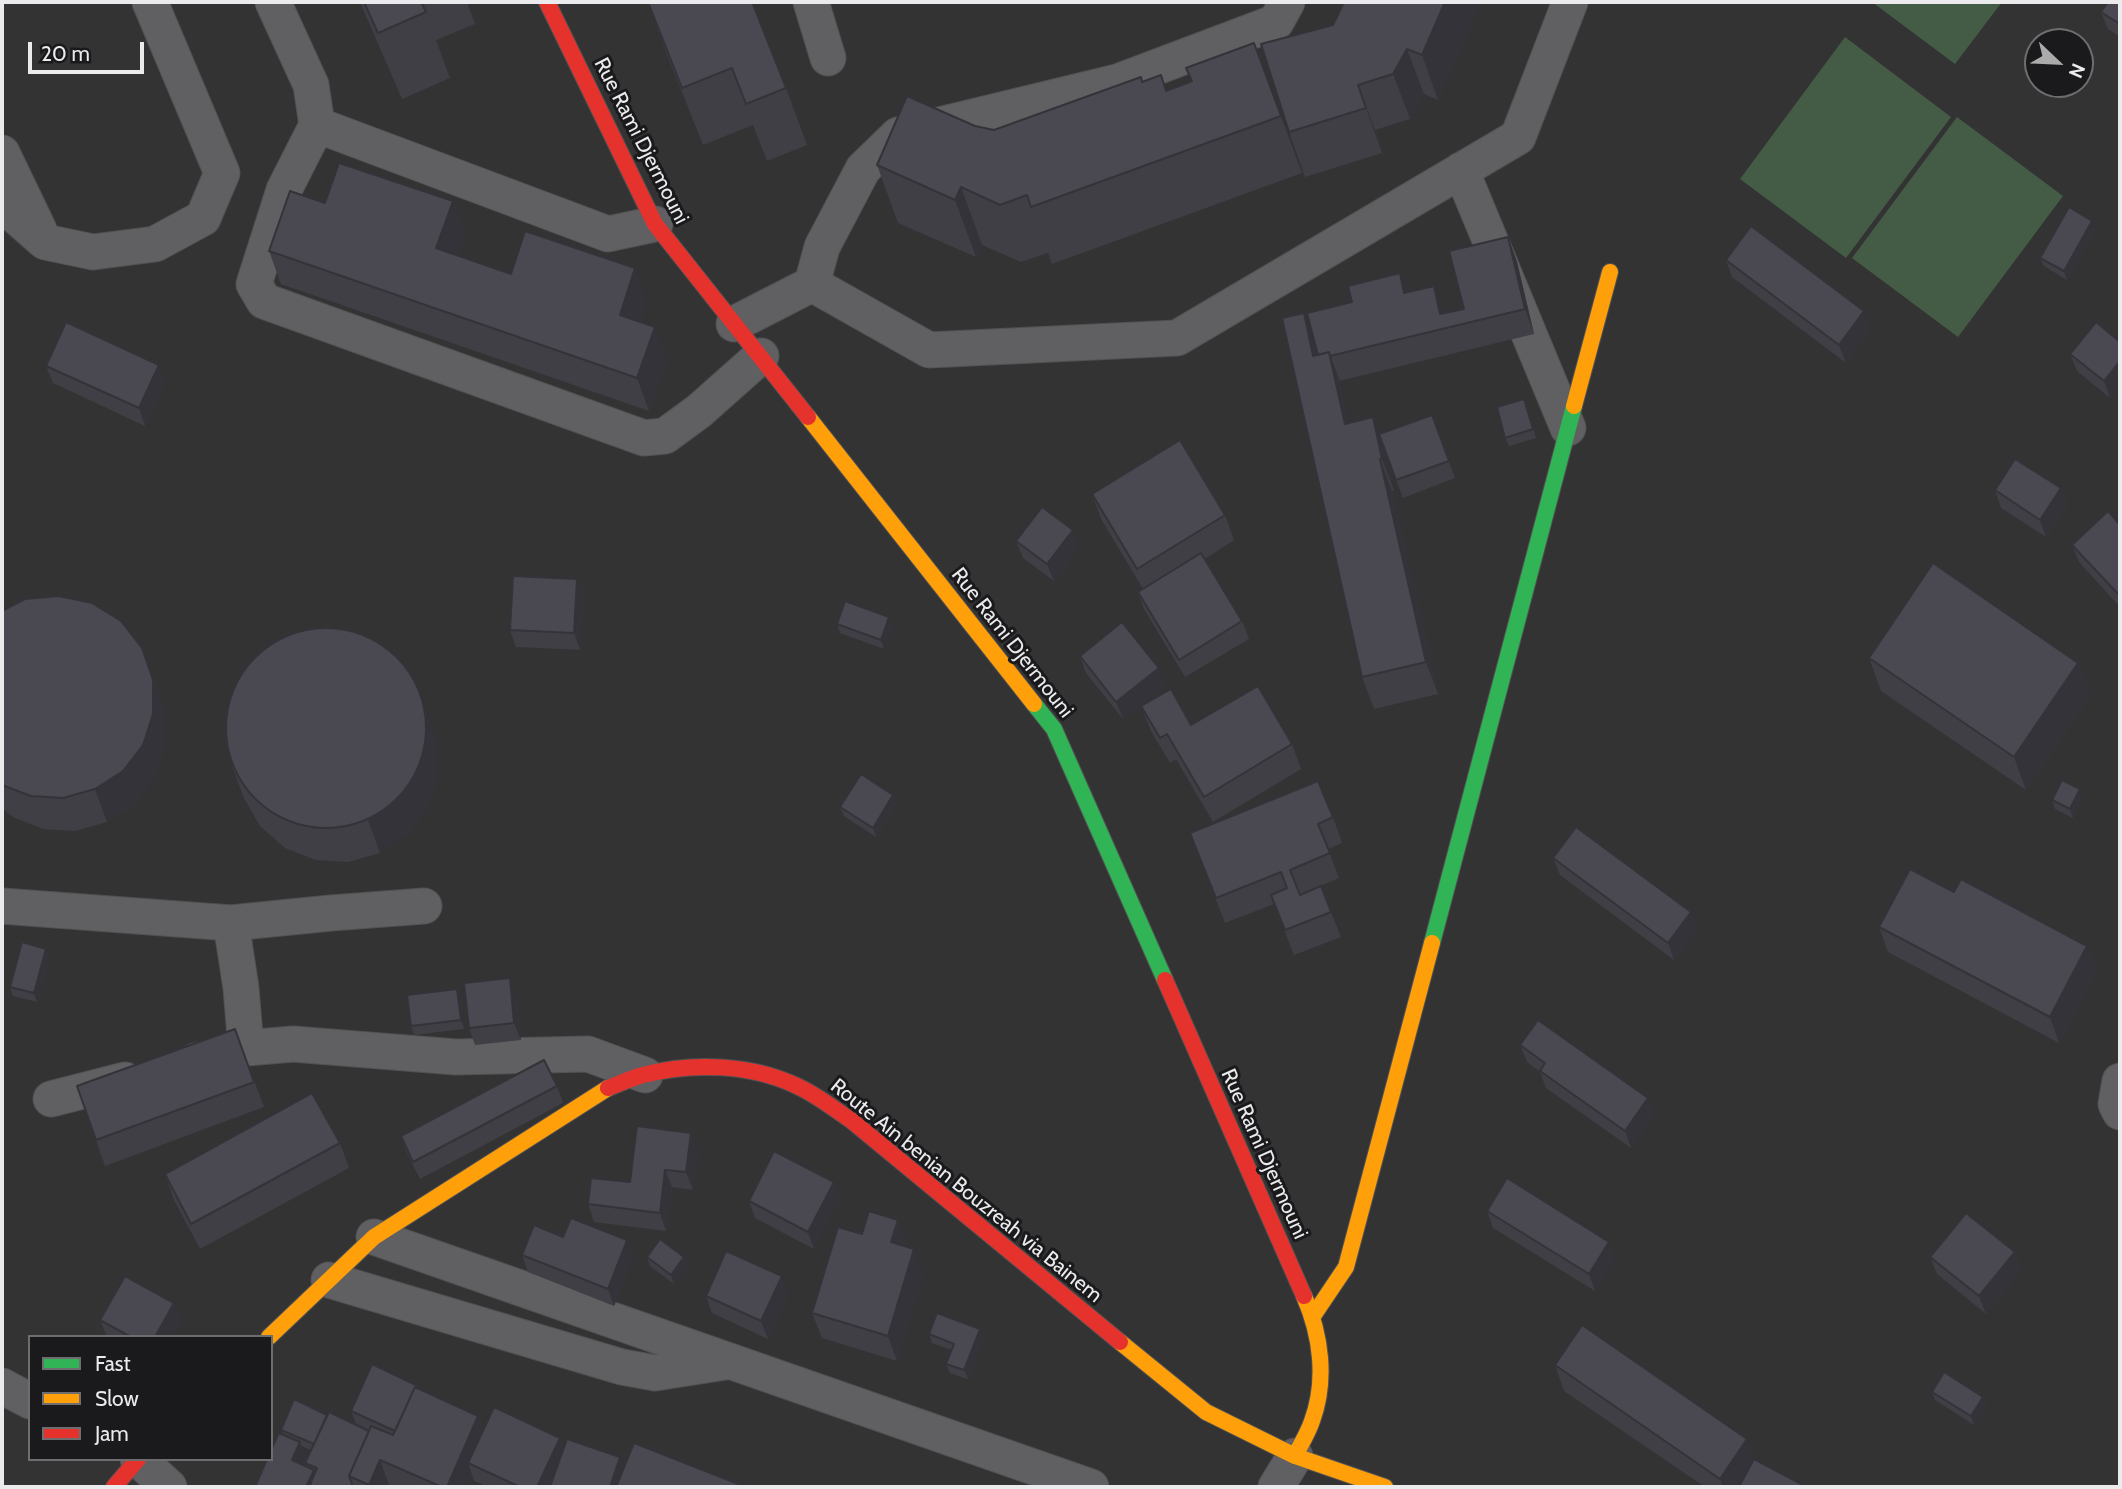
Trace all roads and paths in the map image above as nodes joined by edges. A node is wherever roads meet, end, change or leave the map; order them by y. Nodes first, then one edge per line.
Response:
1 (150, 2) edge
2 (273, 2) edge
3 (547, 2) edge
4 (811, 2) edge
5 (1287, 2) edge
6 (1570, 2) edge
7 (828, 58) dead end
8 (317, 125) junction
9 (2, 153) edge
10 (1461, 170) junction
11 (2, 204) edge
12 (656, 224) junction
13 (45, 242) junction
14 (1609, 272) dead end
15 (812, 284) junction
16 (734, 324) junction
17 (761, 356) junction
18 (1568, 428) junction
19 (2, 906) edge
20 (424, 906) dead end
21 (231, 923) junction
22 (246, 1048) junction
23 (645, 1075) junction
24 (2120, 1081) edge
25 (51, 1099) dead end
26 (2120, 1112) edge
27 (374, 1237) junction
28 (329, 1280) junction
29 (1313, 1316) junction
30 (270, 1335) edge
31 (728, 1361) junction
32 (2, 1386) edge
33 (28, 1400) edge
34 (1295, 1456) junction
35 (136, 1461) edge
36 (140, 1461) edge
37 (114, 1487) edge
38 (169, 1487) edge
39 (1091, 1487) edge
40 (1276, 1487) edge
41 (1385, 1487) edge

1 - 13 street
2 - 8 street
3 - 12 main road, Rue Rami Djermouni
4 - 7 street
5 - 15 street
6 - 10 street
8 - 12 street
8 - 17 street
9 - 13 street
10 - 15 street
10 - 18 street
11 - 13 street
12 - 16 main road, Rue Rami Djermouni
14 - 18 main road
15 - 16 street
16 - 17 main road, Rue Rami Djermouni
17 - 29 main road, Rue Rami Djermouni
18 - 29 main road
19 - 21 street
20 - 21 street
21 - 22 street
22 - 23 street
22 - 25 street
23 - 27 main road, Route Ain benian Bouzreah via Bainem
23 - 34 main road, Route Ain benian Bouzreah via Bainem
24 - 26 street
27 - 28 main road, Route Ain benian Bouzreah via Bainem
27 - 31 street
28 - 30 main road, Route Ain benian Bouzreah via Bainem
28 - 31 street
29 - 34 main road, Rue Rami Djermouni
31 - 39 street
32 - 33 street
34 - 40 street
34 - 41 main road, Route Ain benian Bouzreah via Bainem
35 - 37 main road
36 - 38 street

